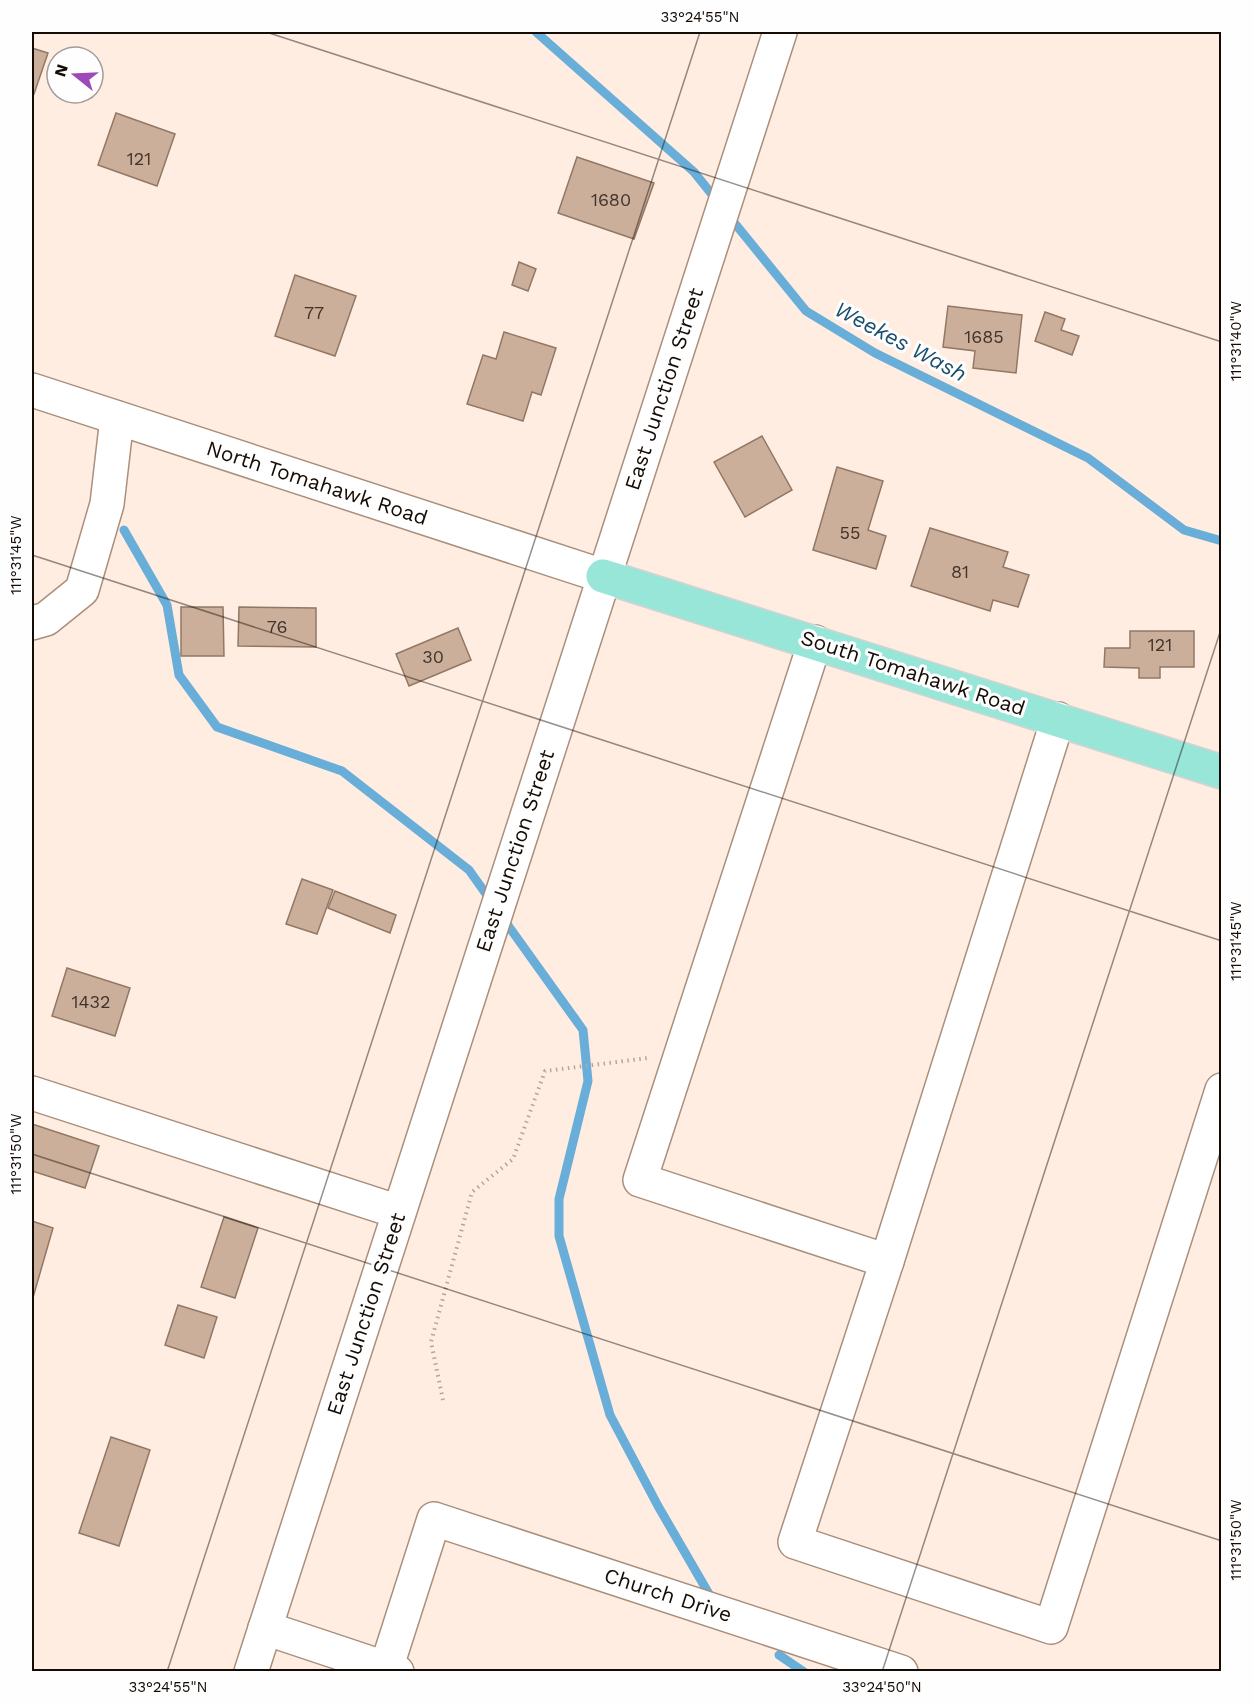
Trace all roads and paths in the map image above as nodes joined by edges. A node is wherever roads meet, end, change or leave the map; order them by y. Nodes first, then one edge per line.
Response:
1 (780, 32) edge
2 (32, 390) edge
3 (117, 418) junction
4 (603, 576) junction
5 (32, 623) edge
6 (815, 642) junction
7 (1059, 719) junction
8 (1221, 772) edge
9 (681, 1054) junction
10 (1221, 1090) edge
11 (32, 1093) edge
12 (399, 1212) junction
13 (886, 1261) junction
14 (442, 1400) dead end
15 (265, 1628) junction
16 (389, 1670) edge
17 (251, 1671) edge
18 (902, 1671) edge

1 - 4 street, East Junction Street
2 - 3 street, North Tomahawk Road
3 - 4 street, North Tomahawk Road
3 - 5 street
4 - 6 main road, South Tomahawk Road
4 - 12 street, East Junction Street
6 - 7 main road, South Tomahawk Road
6 - 9 street
7 - 8 main road, South Tomahawk Road
7 - 13 street
9 - 13 street
9 - 14 path
10 - 13 street
11 - 12 street
12 - 15 street, East Junction Street
15 - 16 street
15 - 17 street, East Junction Street
16 - 18 street, Church Drive

